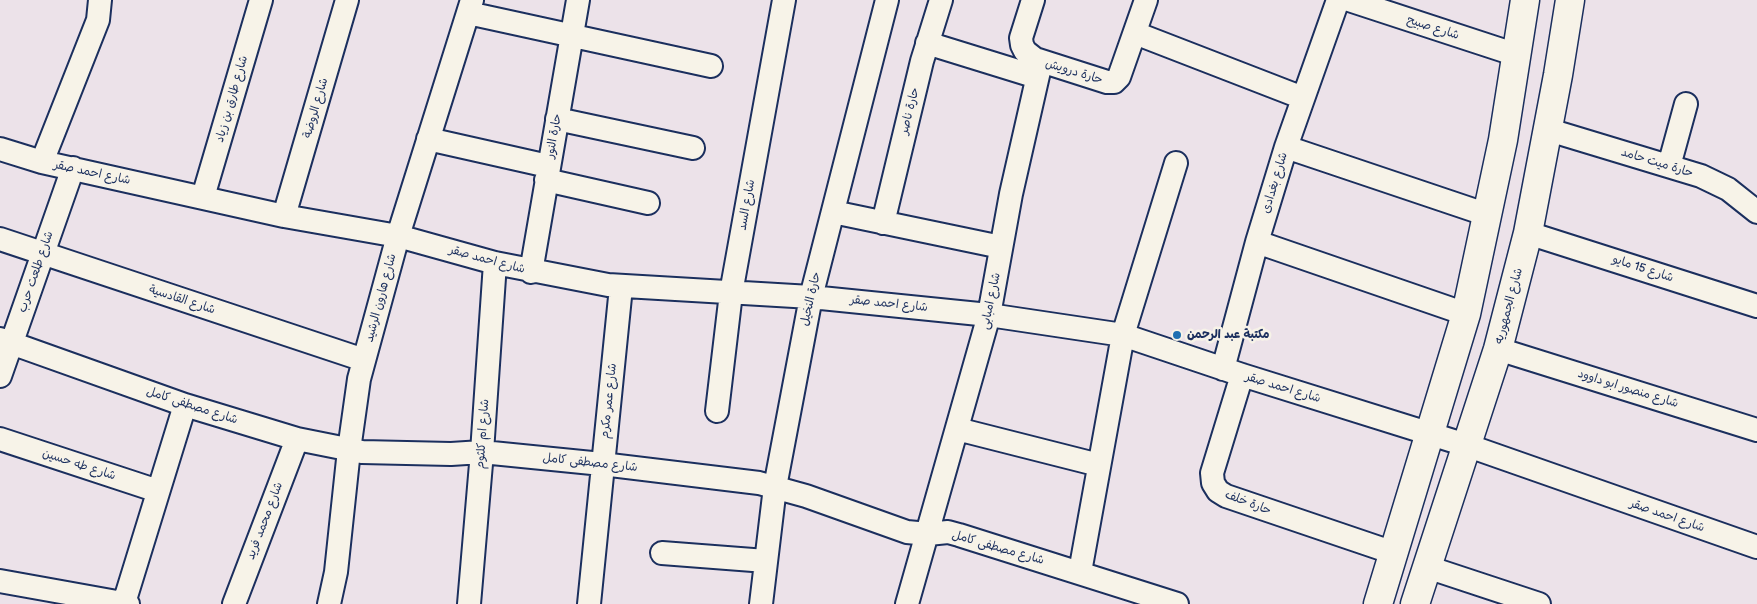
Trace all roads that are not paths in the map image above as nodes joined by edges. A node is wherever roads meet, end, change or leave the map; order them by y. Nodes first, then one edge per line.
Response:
1 (100, 0) edge
2 (260, 0) edge
3 (347, 0) edge
4 (578, 0) edge
5 (784, 0) edge
6 (887, 0) edge
7 (941, 0) edge
8 (1033, 0) edge
9 (1146, 0) edge
10 (1338, 0) edge
11 (1350, 0) edge
12 (1525, 0) edge
13 (1570, 0) edge
14 (470, 6) edge
15 (1135, 33) junction
16 (572, 36) junction
17 (927, 43) junction
18 (1517, 55) junction
19 (712, 66) dead end
20 (1036, 68) junction
21 (1303, 98) junction
22 (1686, 104) dead end
23 (557, 119) junction
24 (1548, 130) junction
25 (428, 139) junction
26 (1286, 147) junction
27 (693, 148) dead end
28 (0, 149) edge
29 (42, 162) junction
30 (1176, 162) dead end
31 (1669, 166) junction
32 (73, 168) junction
33 (547, 173) junction
34 (203, 197) junction
35 (648, 203) dead end
36 (833, 212) junction
37 (1757, 212) edge
38 (1488, 215) junction
39 (284, 216) junction
40 (883, 223) junction
41 (1528, 233) junction
42 (398, 236) junction
43 (0, 239) edge
44 (1257, 242) junction
45 (1001, 247) junction
46 (43, 254) junction
47 (495, 264) junction
48 (531, 272) junction
49 (621, 287) junction
50 (731, 293) junction
51 (811, 297) junction
52 (1757, 306) edge
53 (989, 314) junction
54 (1466, 314) junction
55 (1123, 335) junction
56 (6, 341) edge
57 (1498, 349) junction
58 (364, 360) junction
59 (1233, 372) junction
60 (0, 376) edge
61 (185, 405) junction
62 (717, 412) dead end
63 (957, 429) junction
64 (1757, 430) edge
65 (1431, 434) junction
66 (0, 438) edge
67 (297, 439) junction
68 (1466, 445) junction
69 (349, 450) junction
70 (482, 452) junction
71 (602, 464) junction
72 (1099, 465) junction
73 (775, 487) junction
74 (158, 491) junction
75 (928, 534) junction
76 (1757, 547) edge
77 (662, 553) dead end
78 (1394, 554) junction
79 (766, 561) junction
80 (1427, 568) junction
81 (1080, 572) junction
82 (0, 581) edge
83 (126, 604) edge
84 (234, 604) edge
85 (329, 604) edge
86 (469, 604) edge
87 (589, 604) edge
88 (761, 604) edge
89 (907, 604) edge
90 (1177, 604) edge
91 (1378, 604) edge
92 (1415, 604) edge
93 (1538, 604) edge

1 - 29 street
2 - 34 street, شارع طارق بن زياد
3 - 39 street, شارع الروضة
4 - 16 street, حارة النور
5 - 50 street, شارع السد
6 - 36 street, حارة النخيل
7 - 17 street, حارة ناصر
8 - 20 street
9 - 15 street, حارة درويش
10 - 21 street, شارع بغدادى
11 - 18 street, شارع صبيح
12 - 18 main road
13 - 24 main road, شارع الجمهوريه
14 - 16 street
14 - 25 street, شارع هارون الرشيد
15 - 20 street, حارة درويش
15 - 21 street
16 - 19 street
16 - 23 street, حارة النور
17 - 20 street
17 - 40 street, حارة ناصر
18 - 38 main road
20 - 45 street, شارع امبابى
21 - 26 street, شارع بغدادى
22 - 31 street
23 - 27 street
23 - 33 street, حارة النور
24 - 31 street, حارة ميت حامد
24 - 41 main road, شارع الجمهوريه
25 - 33 street
25 - 42 street, شارع هارون الرشيد
26 - 38 street
26 - 44 street, شارع بغدادى
28 - 29 street, شارع احمد صقر
29 - 32 street, شارع احمد صقر
30 - 55 street
31 - 37 street, حارة ميت حامد
32 - 34 street, شارع احمد صقر
32 - 46 street, شارع طلعت حرب
33 - 35 street
33 - 48 street, حارة النور
34 - 39 street, شارع احمد صقر
36 - 40 street
36 - 51 street, حارة النخيل
38 - 54 main road
39 - 42 street, شارع احمد صقر
40 - 45 street
41 - 52 street, شارع 15 مايو
41 - 57 main road, شارع الجمهوريه
42 - 47 street, شارع احمد صقر
42 - 58 street, شارع هارون الرشيد
43 - 46 street, شارع القادسية
44 - 54 street
44 - 59 street, شارع بغدادى
45 - 53 street, شارع امبابى
46 - 56 street, شارع طلعت حرب
46 - 58 street, شارع القادسية
47 - 48 street, شارع احمد صقر
47 - 70 street, شارع ام كلثوم
48 - 49 street, شارع احمد صقر
49 - 50 street, شارع احمد صقر
49 - 71 street, شارع عمر مكرم
50 - 51 street, شارع احمد صقر
50 - 62 street, شارع السد
51 - 53 street, شارع احمد صقر
51 - 73 street, حارة النخيل
53 - 55 street, شارع احمد صقر
53 - 63 street, شارع امبابى
54 - 65 main road
55 - 59 street, شارع احمد صقر
55 - 72 street
56 - 60 street, شارع طلعت حرب
56 - 61 street, شارع مصطفى كامل
57 - 64 street, شارع منصور ابو داوود
57 - 68 main road, شارع الجمهوريه
58 - 69 street, شارع هارون الرشيد
59 - 65 street, شارع احمد صقر
59 - 78 street, حارة خلف
61 - 67 street, شارع مصطفى كامل
61 - 74 street
63 - 72 street
63 - 75 street, شارع امبابى
65 - 68 street, شارع احمد صقر
65 - 78 main road
66 - 74 street, شارع طه حسين
67 - 69 street, شارع مصطفى كامل
67 - 84 street, شارع محمد فريد
68 - 76 street, شارع احمد صقر
68 - 80 main road, شارع الجمهوريه
69 - 70 street, شارع مصطفى كامل
69 - 85 street, شارع هارون الرشيد
70 - 71 street, شارع مصطفى كامل
70 - 86 street, شارع ام كلثوم
71 - 73 street, شارع مصطفى كامل
71 - 87 street, شارع عمر مكرم
72 - 81 street
73 - 75 street, شارع مصطفى كامل
73 - 79 street, حارة النخيل
74 - 83 street
75 - 81 street, شارع مصطفى كامل
75 - 89 street, شارع امبابى
77 - 79 street
78 - 91 main road
79 - 88 street, حارة النخيل
80 - 92 main road, شارع الجمهوريه
80 - 93 street
81 - 90 street, شارع مصطفى كامل
82 - 83 street

